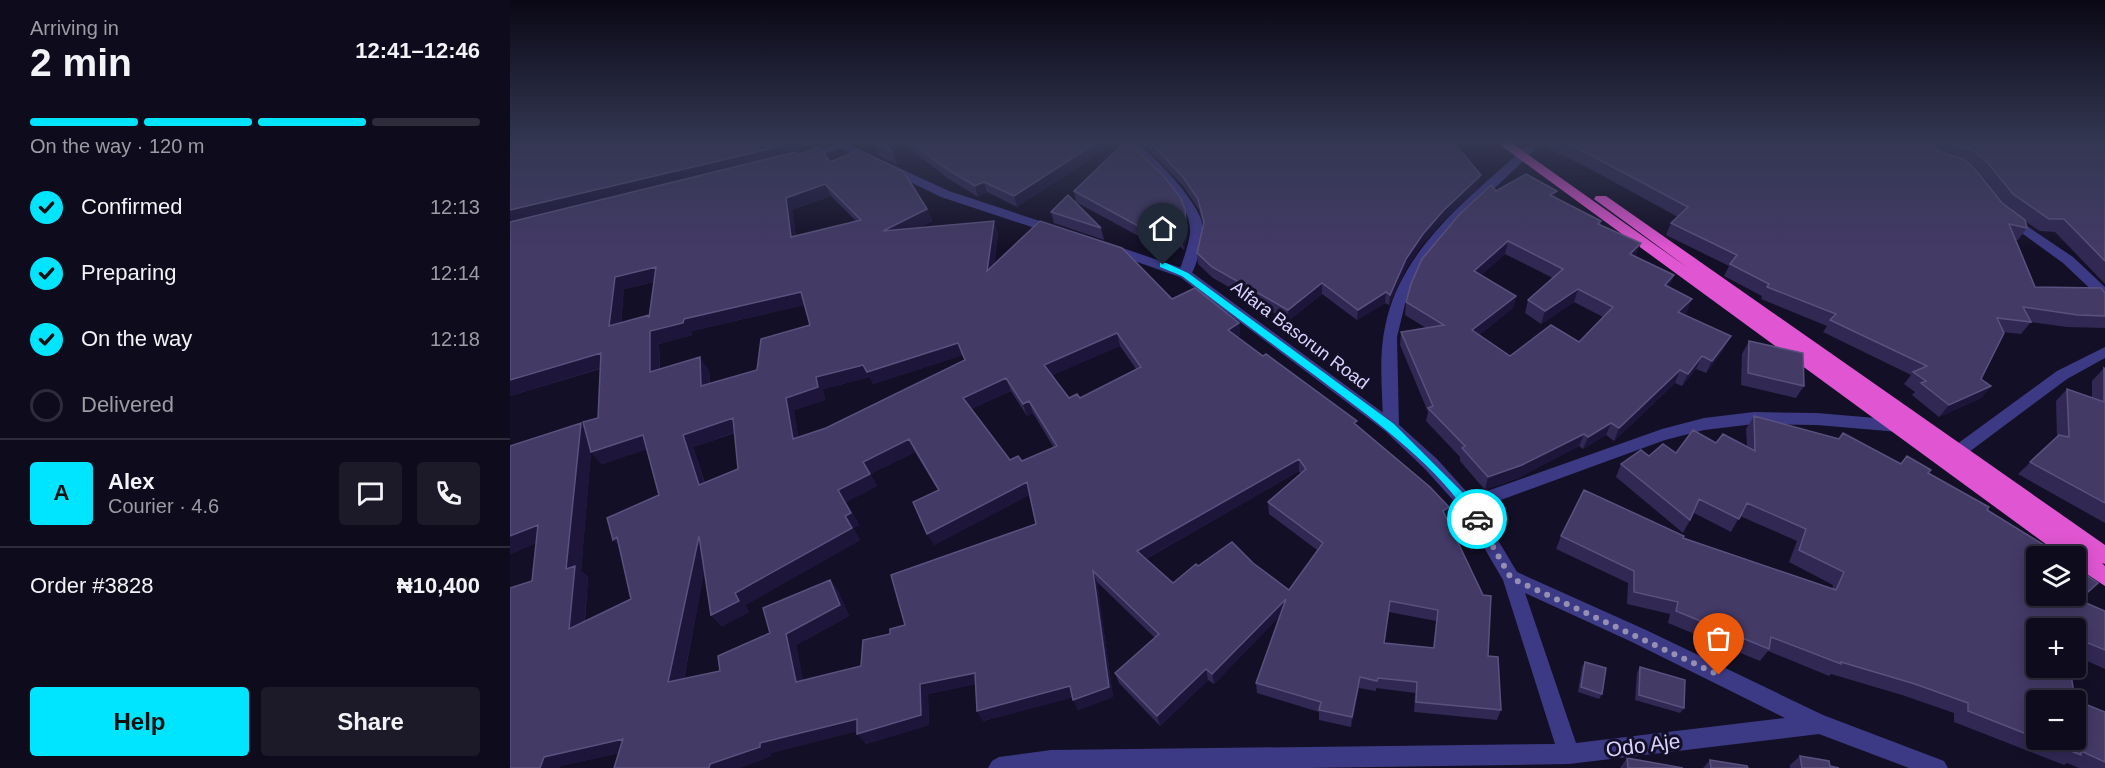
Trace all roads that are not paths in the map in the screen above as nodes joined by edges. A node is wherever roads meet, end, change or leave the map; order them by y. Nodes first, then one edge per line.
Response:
1 (908, 177) edge
2 (1165, 177) edge
3 (1497, 177) edge
4 (1568, 177) edge
5 (1570, 177) edge
6 (1999, 211) edge
7 (1065, 233) edge
8 (1097, 244) edge
9 (1185, 274) junction
10 (2105, 295) edge
11 (2105, 352) edge
12 (1899, 426) junction
13 (1391, 427) junction
14 (1959, 451) junction
15 (1468, 505) junction
16 (2105, 556) edge
17 (2105, 577) edge
18 (1511, 578) junction
19 (1819, 724) junction
20 (1570, 761) edge
21 (999, 768) edge
22 (1937, 768) edge

1 - 7 street
2 - 9 street
3 - 13 street
4 - 12 highway
5 - 14 highway
6 - 10 street
8 - 9 street, Alfara Basorun Road
9 - 13 street, Alfara Basorun Road
11 - 14 street
12 - 15 street
12 - 17 highway
13 - 15 street, Alfara Basorun Road
14 - 16 highway
15 - 18 street, Alfara Basorun Road
18 - 19 street, Odo Aje
18 - 20 street, Alfara Basorun Road
19 - 20 street, Odo Aje
19 - 22 street, Odo Aje
20 - 21 street, Odo Aje

